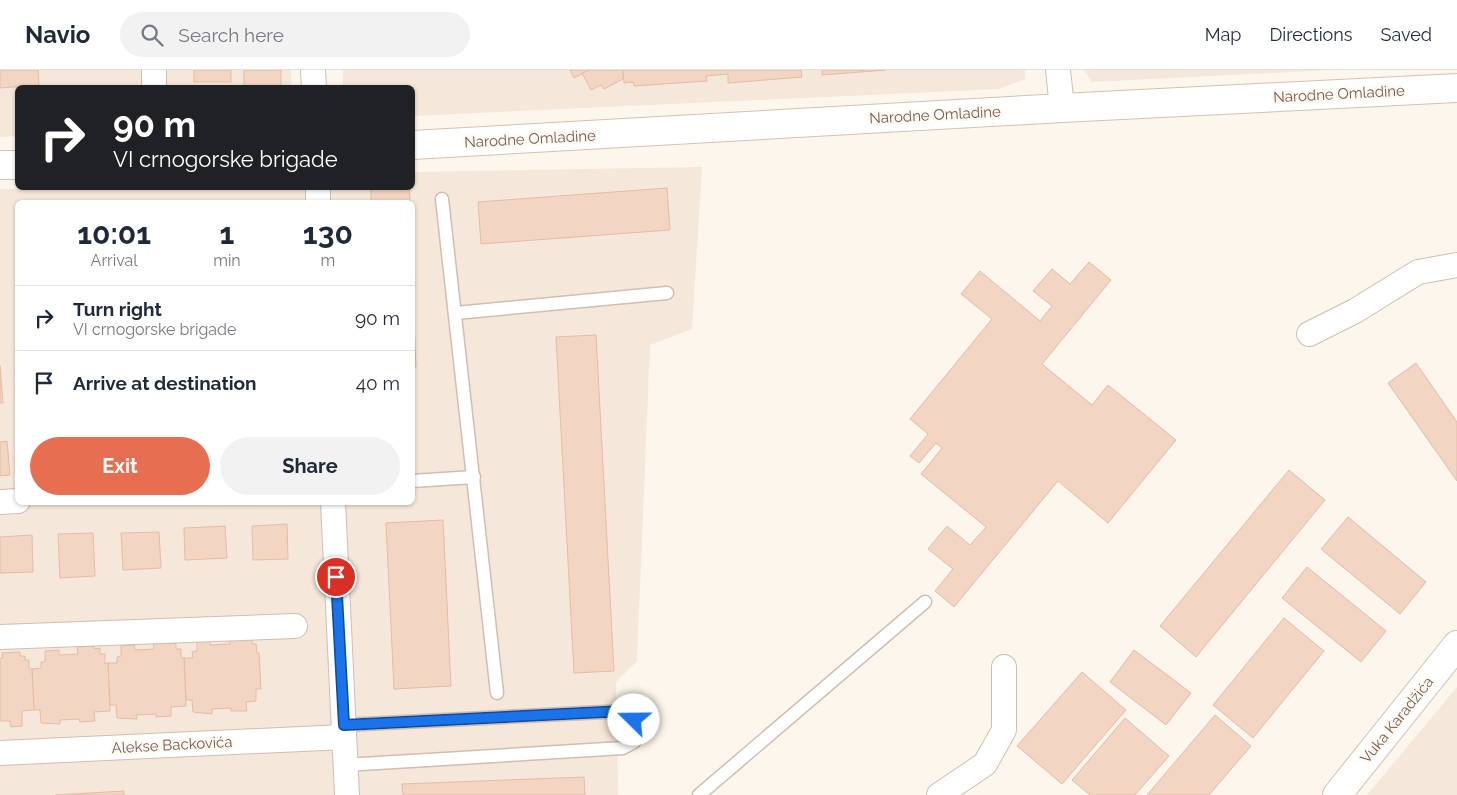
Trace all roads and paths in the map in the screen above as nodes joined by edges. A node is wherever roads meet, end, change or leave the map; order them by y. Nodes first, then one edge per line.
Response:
1 (154, 70) edge
2 (313, 70) edge
3 (1058, 70) edge
4 (154, 85) edge
5 (314, 85) edge
6 (1457, 88) edge
7 (1062, 108) junction
8 (415, 145) edge
9 (15, 165) edge
10 (0, 166) edge
11 (442, 199) dead end
12 (1457, 265) edge
13 (667, 293) dead end
14 (456, 313) junction
15 (1308, 334) dead end
16 (474, 477) junction
17 (415, 481) edge
18 (15, 501) edge
19 (0, 502) edge
20 (333, 505) edge
21 (925, 602) dead end
22 (296, 626) dead end
23 (0, 637) edge
24 (1457, 645) edge
25 (1004, 667) dead end
26 (497, 693) dead end
27 (344, 731) junction
28 (0, 753) edge
29 (346, 765) junction
30 (347, 795) edge
31 (699, 795) edge
32 (939, 795) edge
33 (1337, 795) edge

1 - 4 street
2 - 5 street
3 - 7 street
6 - 7 street, Narodne Omladine
7 - 8 street, Narodne Omladine
9 - 10 street
11 - 14 lane
12 - 15 street
13 - 14 lane
14 - 16 lane
16 - 17 lane
16 - 26 lane
18 - 19 street
20 - 27 street
21 - 31 lane
22 - 23 street
24 - 33 street, Vuka Karadžića
25 - 32 street
27 - 28 street, Alekse Backovića
27 - 29 street
27 - 29 lane
29 - 30 street

